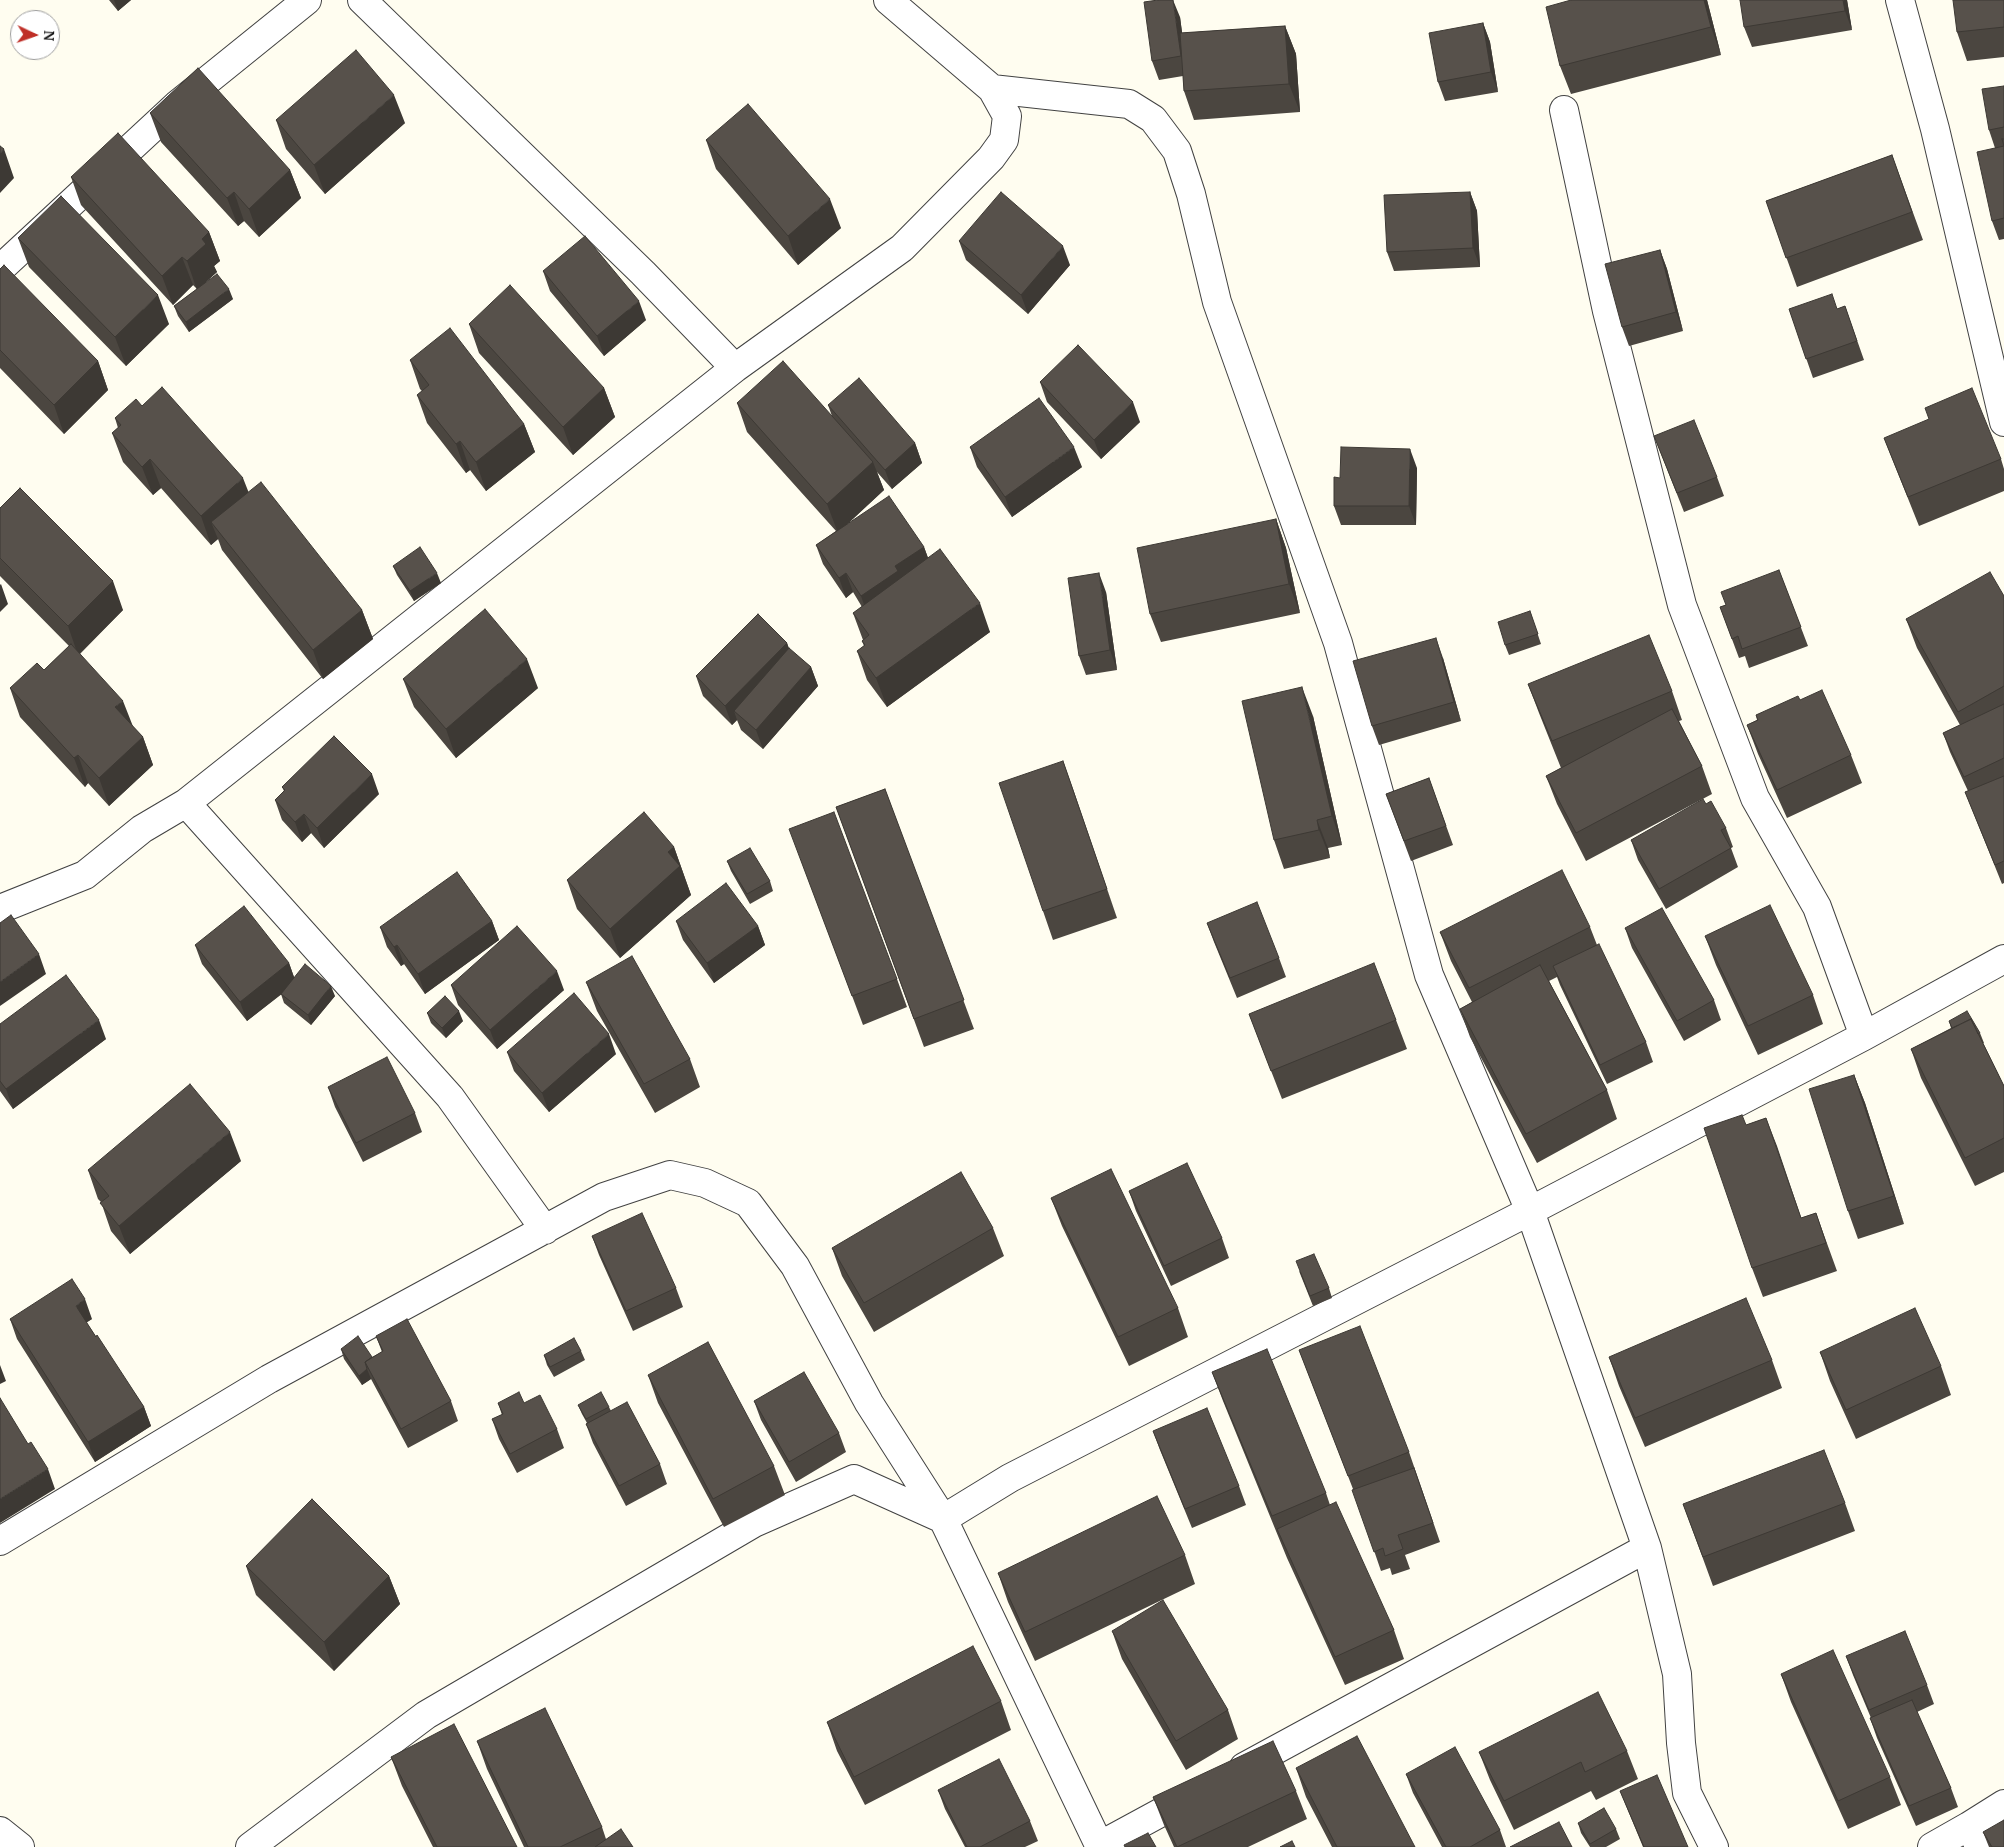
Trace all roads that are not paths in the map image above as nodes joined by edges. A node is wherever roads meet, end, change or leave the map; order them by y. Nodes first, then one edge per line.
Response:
1 (307, 0) edge
2 (362, 0) edge
3 (888, 0) edge
4 (1900, 0) edge
5 (992, 89) junction
6 (1564, 110) dead end
7 (0, 269) edge
8 (735, 368) junction
9 (2004, 422) edge
10 (186, 803) junction
11 (0, 909) edge
12 (2004, 959) edge
13 (1864, 1036) junction
14 (1530, 1211) junction
15 (545, 1230) junction
16 (943, 1519) junction
17 (0, 1541) edge
18 (1647, 1548) junction
19 (2004, 1804) edge
20 (0, 1831) edge
21 (1975, 1836) edge
22 (20, 1847) edge
23 (250, 1847) edge
24 (1100, 1847) edge
25 (1714, 1847) edge
26 (1932, 1847) edge

1 - 7 street
2 - 8 street
3 - 5 street
4 - 9 street
5 - 8 street
5 - 14 street
6 - 13 street
8 - 10 street
10 - 11 street
10 - 15 street
12 - 13 street
13 - 14 street
14 - 16 street
14 - 18 street
15 - 16 street
15 - 17 street
16 - 23 street
16 - 24 street
18 - 24 street
18 - 25 street
19 - 21 street
20 - 22 street
21 - 26 street

